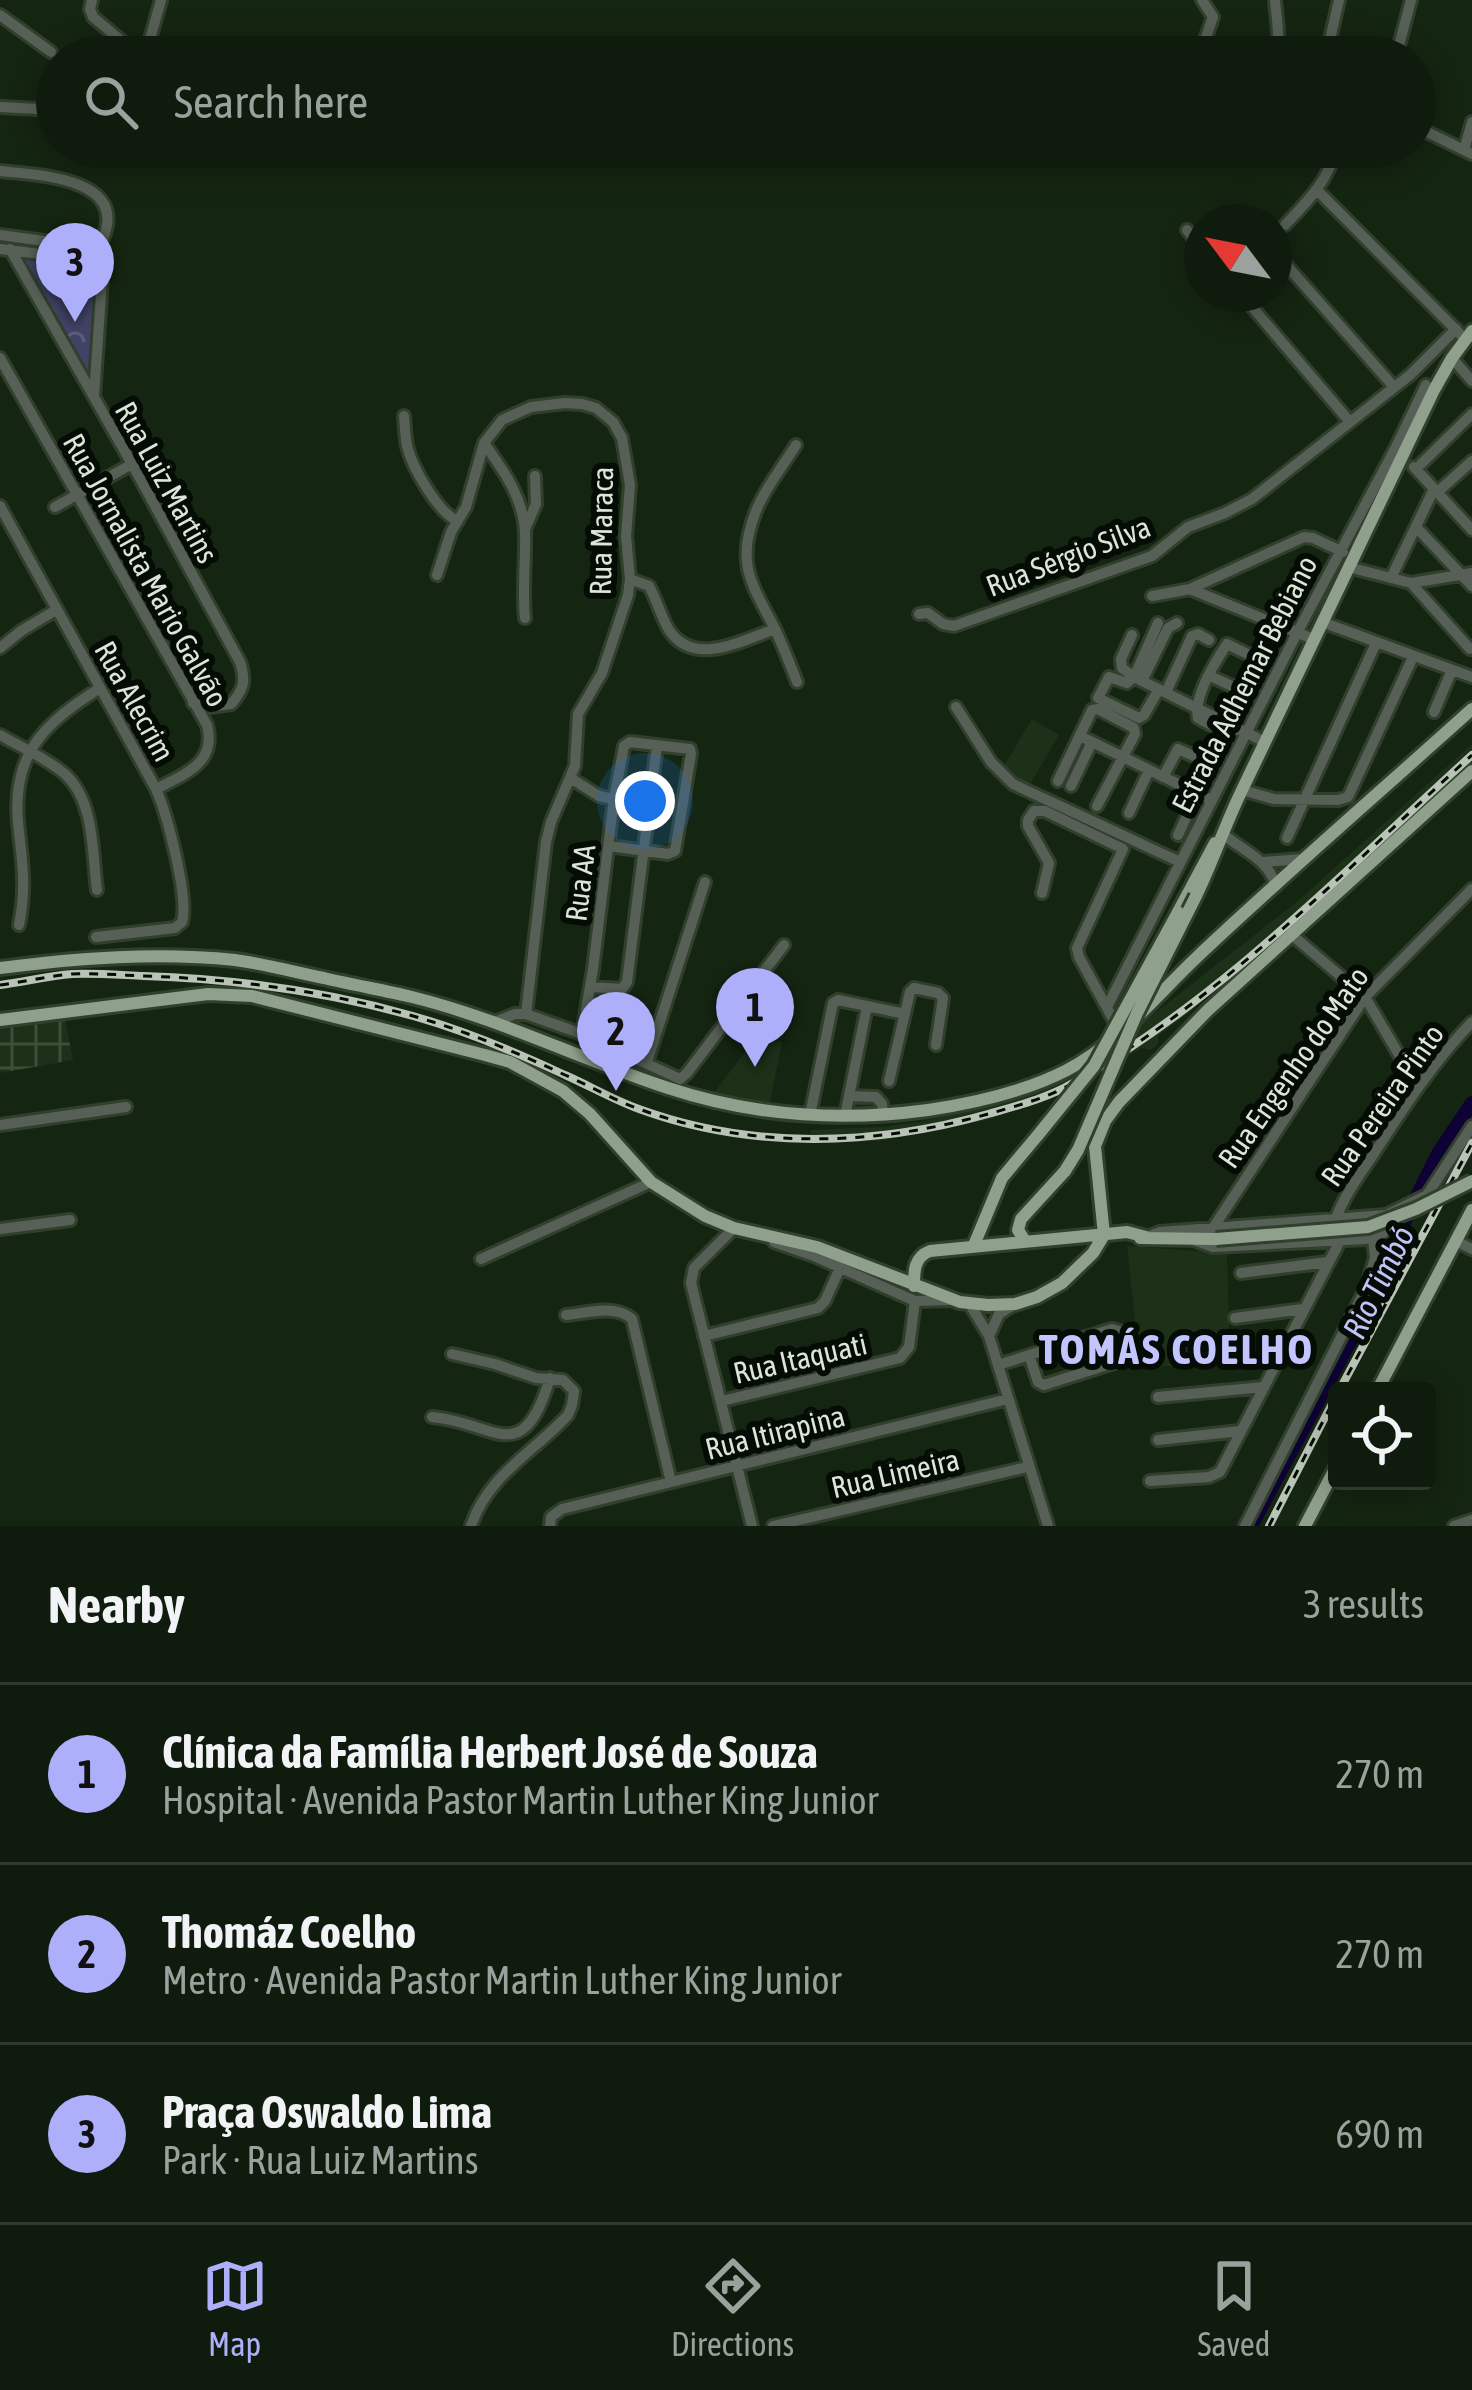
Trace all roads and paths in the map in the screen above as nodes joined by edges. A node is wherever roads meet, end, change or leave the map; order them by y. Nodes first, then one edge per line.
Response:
1 (92, 0) edge
2 (161, 0) edge
3 (1202, 0) edge
4 (1275, 0) edge
5 (1339, 0) edge
6 (1411, 0) edge
7 (0, 14) edge
8 (117, 36) edge
9 (150, 36) edge
10 (1206, 36) edge
11 (1276, 36) edge
12 (1331, 36) edge
13 (1402, 36) edge
14 (36, 41) edge
15 (0, 107) edge
16 (36, 109) edge
17 (1472, 122) edge
18 (1436, 136) edge
19 (1468, 152) edge
20 (1330, 168) edge
21 (0, 171) edge
22 (1318, 191) junction
23 (1292, 218) edge
24 (0, 235) edge
25 (5, 249) edge
26 (89, 256) junction
27 (1292, 271) edge
28 (102, 279) dead end
29 (1256, 312) edge
30 (1464, 333) edge
31 (0, 358) edge
32 (1452, 358) junction
33 (1409, 375) junction
34 (1472, 381) edge
35 (1394, 387) junction
36 (1430, 387) junction
37 (94, 399) junction
38 (1472, 414) edge
39 (404, 416) dead end
40 (1350, 422) junction
41 (484, 443) junction
42 (796, 445) dead end
43 (1472, 461) edge
44 (132, 464) junction
45 (535, 476) dead end
46 (1438, 488) junction
47 (76, 494) junction
48 (55, 507) dead end
49 (2, 513) edge
50 (458, 521) junction
51 (1415, 527) junction
52 (525, 529) junction
53 (1472, 530) edge
54 (1347, 558) junction
55 (1467, 574) edge
56 (437, 575) dead end
57 (1391, 578) junction
58 (630, 579) junction
59 (1411, 583) junction
60 (1472, 586) edge
61 (1190, 589) junction
62 (1152, 596) dead end
63 (56, 610) junction
64 (919, 614) dead end
65 (525, 618) dead end
66 (1322, 622) junction
67 (1158, 623) dead end
68 (1177, 623) dead end
69 (775, 629) junction
70 (1297, 633) junction
71 (1132, 635) dead end
72 (1313, 639) junction
73 (1209, 640) dead end
74 (1376, 643) junction
75 (0, 648) edge
76 (1470, 649) edge
77 (1413, 657) junction
78 (1268, 664) dead end
79 (1452, 670) junction
80 (1210, 676) junction
81 (1472, 677) edge
82 (1138, 679) junction
83 (797, 682) dead end
84 (100, 688) junction
85 (1162, 691) junction
86 (1245, 692) dead end
87 (193, 703) junction
88 (956, 707) dead end
89 (1196, 708) junction
90 (1472, 710) edge
91 (1434, 712) dead end
92 (1242, 731) junction
93 (0, 735) edge
94 (1086, 739) junction
95 (1265, 742) junction
96 (656, 745) junction
97 (29, 752) junction
98 (1122, 757) junction
99 (1214, 765) dead end
100 (1149, 770) junction
101 (1472, 771) edge
102 (1163, 777) junction
103 (572, 779) junction
104 (1064, 784) dead end
105 (156, 789) junction
106 (1242, 790) junction
107 (1197, 794) junction
108 (1305, 799) junction
109 (614, 800) junction
110 (1210, 800) junction
111 (1097, 806) dead end
112 (1129, 813) dead end
113 (1178, 835) dead end
114 (1221, 835) junction
115 (1287, 838) dead end
116 (608, 846) junction
117 (642, 851) junction
118 (1305, 859) junction
119 (1180, 862) junction
120 (1264, 862) junction
121 (705, 882) dead end
122 (1276, 886) junction
123 (1472, 889) edge
124 (97, 890) dead end
125 (1042, 893) dead end
126 (19, 925) dead end
127 (1291, 934) junction
128 (96, 937) dead end
129 (784, 945) dead end
130 (0, 968) edge
131 (591, 987) junction
132 (1365, 997) junction
133 (867, 1006) junction
134 (1107, 1006) junction
135 (526, 1014) junction
136 (904, 1014) junction
137 (0, 1020) edge
138 (495, 1022) junction
139 (1472, 1022) edge
140 (1121, 1033) junction
141 (582, 1034) junction
142 (936, 1045) dead end
143 (647, 1062) junction
144 (889, 1081) dead end
145 (1418, 1087) junction
146 (849, 1096) junction
147 (126, 1107) dead end
148 (810, 1115) junction
149 (883, 1115) junction
150 (845, 1116) junction
151 (0, 1125) edge
152 (1472, 1126) edge
153 (1472, 1181) edge
154 (651, 1182) junction
155 (1471, 1212) edge
156 (1386, 1215) junction
157 (1336, 1218) junction
158 (70, 1220) dead end
159 (734, 1228) junction
160 (0, 1229) edge
161 (754, 1233) junction
162 (1215, 1233) junction
163 (1104, 1234) junction
164 (1146, 1237) junction
165 (1060, 1238) junction
166 (1373, 1238) junction
167 (1191, 1239) junction
168 (1341, 1239) junction
169 (1025, 1241) junction
170 (1456, 1241) junction
171 (974, 1245) junction
172 (1472, 1249) edge
173 (1094, 1252) junction
174 (481, 1259) dead end
175 (1328, 1262) junction
176 (840, 1268) junction
177 (1075, 1273) junction
178 (1240, 1274) dead end
179 (915, 1293) junction
180 (969, 1303) junction
181 (1016, 1304) junction
182 (1303, 1310) junction
183 (566, 1316) dead end
184 (1235, 1318) dead end
185 (704, 1336) junction
186 (989, 1336) junction
187 (452, 1354) dead end
188 (1030, 1355) junction
189 (998, 1365) junction
190 (550, 1378) junction
191 (1382, 1382) edge
192 (1264, 1387) junction
193 (1159, 1397) dead end
194 (1008, 1399) junction
195 (722, 1401) junction
196 (432, 1417) dead end
197 (1240, 1431) junction
198 (1158, 1440) dead end
199 (738, 1467) junction
200 (1028, 1467) junction
201 (1150, 1481) dead end
202 (671, 1482) junction
203 (1328, 1482) edge
204 (552, 1520) edge
205 (1472, 1520) edge
206 (471, 1526) edge
207 (752, 1526) edge
208 (773, 1526) edge
209 (1048, 1526) edge
210 (1246, 1526) edge
211 (1304, 1526) edge
212 (1454, 1526) edge

1 - 8 street
2 - 9 street
3 - 10 street
4 - 11 street
5 - 12 street
6 - 13 street
7 - 14 street
15 - 16 street
17 - 19 street
18 - 19 street
20 - 22 street
21 - 26 street
22 - 23 street
22 - 30 street
24 - 26 street
25 - 26 street
25 - 37 street, Rua Luiz Martins
27 - 35 street
28 - 37 street
29 - 40 street
30 - 32 main road, Estrada Adhemar Bebiano
30 - 33 street, Rua Sérgio Silva
31 - 47 street, Rua Jornalista Mario Galvão
32 - 34 street
32 - 36 main road, Estrada Adhemar Bebiano
33 - 35 street, Rua Sérgio Silva
33 - 36 street
35 - 40 street, Rua Sérgio Silva
36 - 54 main road, Estrada Adhemar Bebiano
37 - 44 street, Rua Luiz Martins
38 - 46 street
39 - 50 street
40 - 64 street, Rua Sérgio Silva
41 - 50 street
41 - 52 street
41 - 58 street, Rua Maraca
42 - 69 street
43 - 46 street
44 - 47 street
44 - 87 street, Rua Luiz Martins
45 - 52 street
46 - 51 street
46 - 53 street
47 - 48 street
47 - 87 street, Rua Jornalista Mario Galvão
49 - 63 street, Rua Alecrim
50 - 56 street
51 - 55 street
51 - 57 street
52 - 65 street
54 - 57 street
54 - 61 street
54 - 66 main road, Estrada Adhemar Bebiano
54 - 70 street, Estrada Adhemar Bebiano
55 - 59 street
55 - 60 street
57 - 59 street
58 - 69 street
58 - 103 street, Rua Maraca
59 - 76 street
61 - 62 street
61 - 70 street
63 - 75 street
63 - 84 street, Rua Alecrim
66 - 72 main road, Estrada Adhemar Bebiano
66 - 74 street
67 - 82 street
68 - 82 street
69 - 83 street
70 - 72 street
70 - 92 street, Estrada Adhemar Bebiano
71 - 82 street
72 - 95 main road, Estrada Adhemar Bebiano
73 - 85 street
74 - 77 street
74 - 108 street
77 - 79 street
77 - 108 street
78 - 80 street
79 - 81 street
79 - 91 street
80 - 86 street
80 - 89 street
82 - 85 street
82 - 85 street
84 - 97 street
84 - 105 street, Rua Alecrim
85 - 89 street
87 - 105 street, Rua Jornalista Mario Galvão
88 - 119 street
89 - 92 street
90 - 118 main road
92 - 95 street
92 - 110 street, Estrada Adhemar Bebiano
93 - 97 street
94 - 98 street
94 - 98 street
94 - 104 street
95 - 106 main road, Estrada Adhemar Bebiano
96 - 109 street, Rua AA
96 - 117 street
96 - 117 street
97 - 124 street
97 - 126 street
98 - 100 street
98 - 111 street
99 - 102 street
100 - 102 street
100 - 112 street
101 - 127 main road
102 - 107 street
103 - 109 street
103 - 135 street, Rua Maraca
105 - 128 street, Rua Alecrim
106 - 108 street
106 - 114 main road, Estrada Adhemar Bebiano
107 - 110 street
107 - 113 street
108 - 115 street
109 - 116 street, Rua AA
110 - 119 street, Estrada Adhemar Bebiano
114 - 120 street
114 - 169 main road, Estrada Adhemar Bebiano, bridge
114 - 171 main road, Estrada Adhemar Bebiano, bridge
116 - 117 street
116 - 131 street, Rua AA
117 - 131 street
118 - 120 street
118 - 122 main road
119 - 134 street, Estrada Adhemar Bebiano
120 - 122 street
121 - 143 street
122 - 140 main road
123 - 132 street, Rua Engenho do Mato
125 - 134 street
127 - 132 street
127 - 163 main road
129 - 143 street
130 - 138 main road
131 - 141 street, Rua AA
132 - 145 street
132 - 162 street, Rua Engenho do Mato
133 - 136 street
133 - 146 street
133 - 148 street
134 - 140 street
135 - 138 street
135 - 141 street
136 - 142 street
136 - 144 street
137 - 154 main road
138 - 148 main road
139 - 145 street, Rua Pereira Pinto
140 - 149 main road
141 - 143 street
145 - 157 street, Rua Pereira Pinto
146 - 149 street
146 - 150 street
147 - 151 street
148 - 150 main road
149 - 150 main road
152 - 156 street, bridge
153 - 162 main road, bridge
154 - 159 main road
154 - 174 street
155 - 170 main road
156 - 157 street
156 - 166 street
157 - 162 street
158 - 160 street
159 - 161 main road
159 - 185 street
161 - 176 street
161 - 179 main road
162 - 164 street
162 - 167 main road
163 - 164 main road
163 - 165 main road
163 - 173 main road
164 - 167 main road
164 - 173 main road
165 - 169 main road
165 - 177 main road
166 - 168 street
166 - 210 street
167 - 168 street
168 - 175 street
169 - 171 main road
170 - 172 street
170 - 191 main road
171 - 179 main road
173 - 177 main road
175 - 178 street
175 - 182 street
176 - 179 street
176 - 185 street
177 - 181 main road
179 - 180 main road
179 - 195 street, Rua Itaquati
180 - 181 main road
180 - 186 street
181 - 186 street
182 - 184 street
182 - 192 street
183 - 202 street
185 - 195 street
186 - 189 street
187 - 190 street
188 - 188 street
188 - 189 street
189 - 194 street
190 - 196 street
190 - 206 street
192 - 193 street
192 - 197 street
194 - 199 street, Rua Itirapina
194 - 200 street
195 - 199 street
197 - 198 street
197 - 201 street
199 - 202 street, Rua Itirapina
199 - 207 street
200 - 208 street, Rua Limeira
200 - 209 street
202 - 204 street, Rua Itirapina
203 - 211 main road
205 - 212 street

